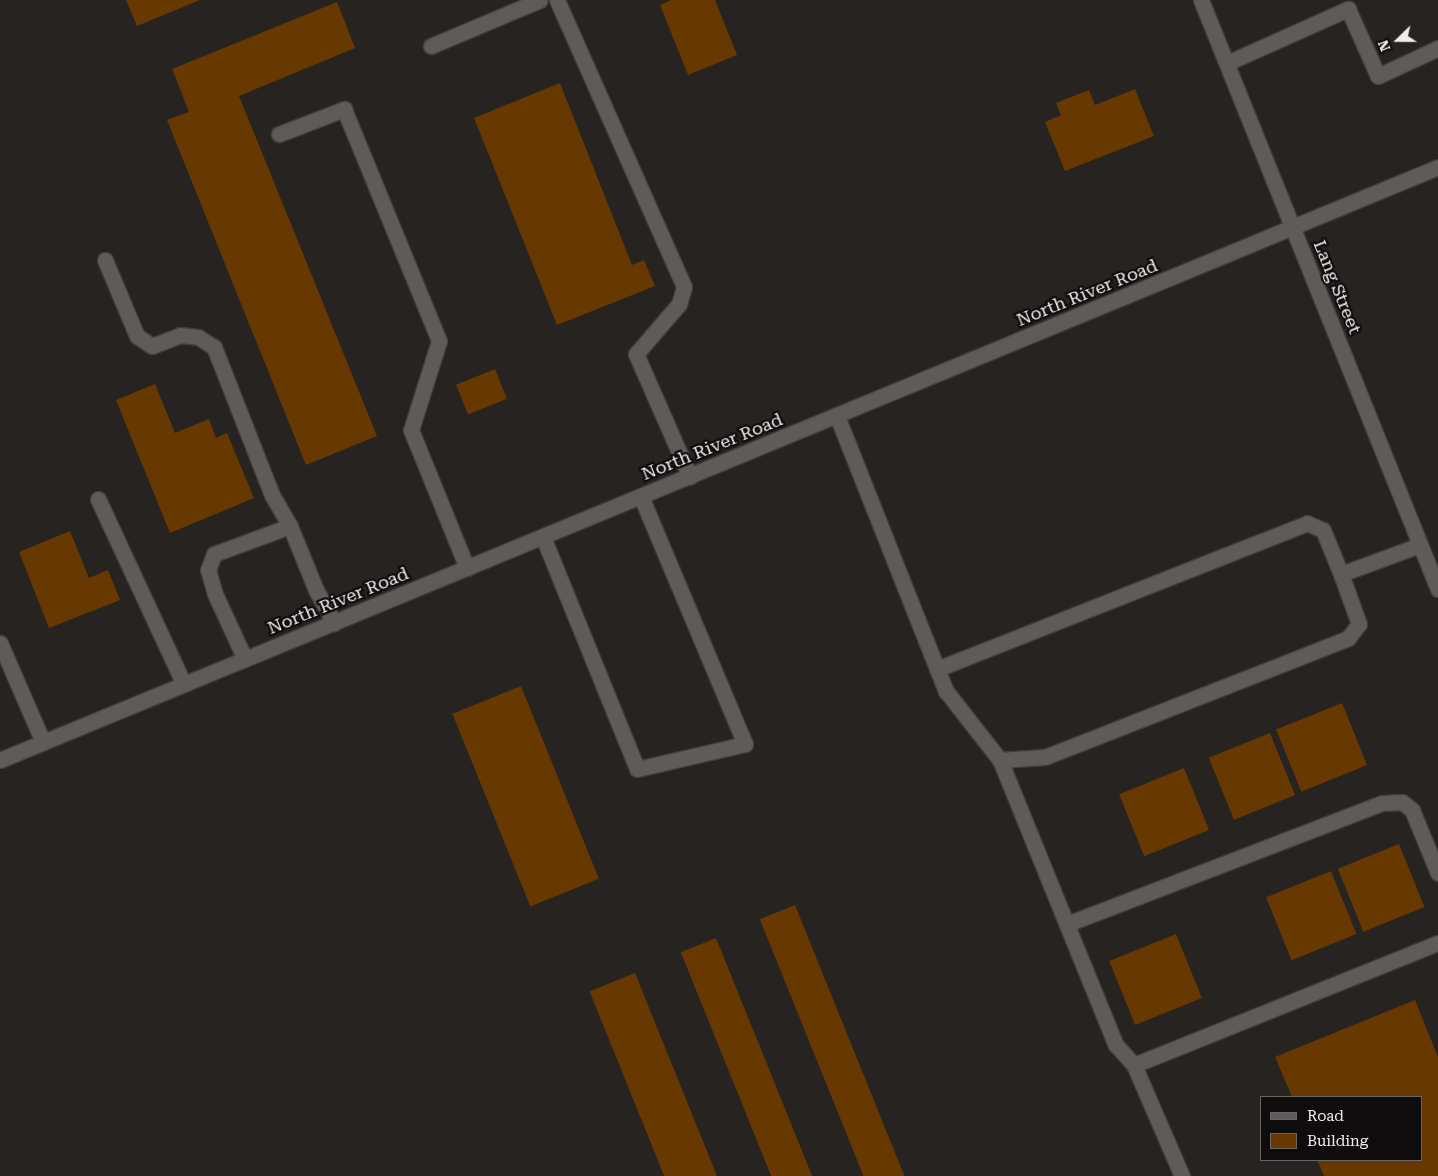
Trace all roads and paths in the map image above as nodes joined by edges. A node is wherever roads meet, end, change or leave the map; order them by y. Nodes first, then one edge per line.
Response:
1 (540, 0) edge
2 (557, 0) edge
3 (1201, 0) edge
4 (431, 46) dead end
5 (1438, 48) edge
6 (1227, 63) junction
7 (279, 134) dead end
8 (1438, 168) edge
9 (1293, 229) junction
10 (105, 260) dead end
11 (837, 416) junction
12 (690, 476) junction
13 (641, 496) junction
14 (98, 498) dead end
15 (290, 526) junction
16 (543, 537) junction
17 (1420, 545) junction
18 (467, 568) junction
19 (1341, 574) junction
20 (1438, 589) edge
21 (334, 623) junction
22 (0, 643) edge
23 (245, 659) junction
24 (937, 669) junction
25 (184, 684) junction
26 (42, 742) junction
27 (0, 760) edge
28 (1000, 760) junction
29 (1438, 873) edge
30 (1066, 924) junction
31 (1438, 943) edge
32 (1134, 1065) junction
33 (1182, 1176) edge

1 - 4 street
2 - 12 street
3 - 6 street, Lang Street
5 - 6 street
6 - 9 street, Lang Street
7 - 18 street
8 - 9 street, North River Road
9 - 11 street, North River Road
9 - 17 street, Lang Street
10 - 15 street
11 - 12 street, North River Road
11 - 24 street
12 - 13 street, North River Road
13 - 16 street, North River Road
13 - 16 street
14 - 25 street
15 - 21 street
15 - 23 street
16 - 18 street, North River Road
17 - 19 street
17 - 20 street, Lang Street
18 - 21 street, North River Road
19 - 24 street
19 - 28 street
21 - 23 street, North River Road
22 - 26 street
23 - 25 street, North River Road
24 - 28 street
25 - 26 street, North River Road
26 - 27 street, North River Road
28 - 30 street
29 - 30 street
30 - 32 street
31 - 32 street
32 - 33 street

